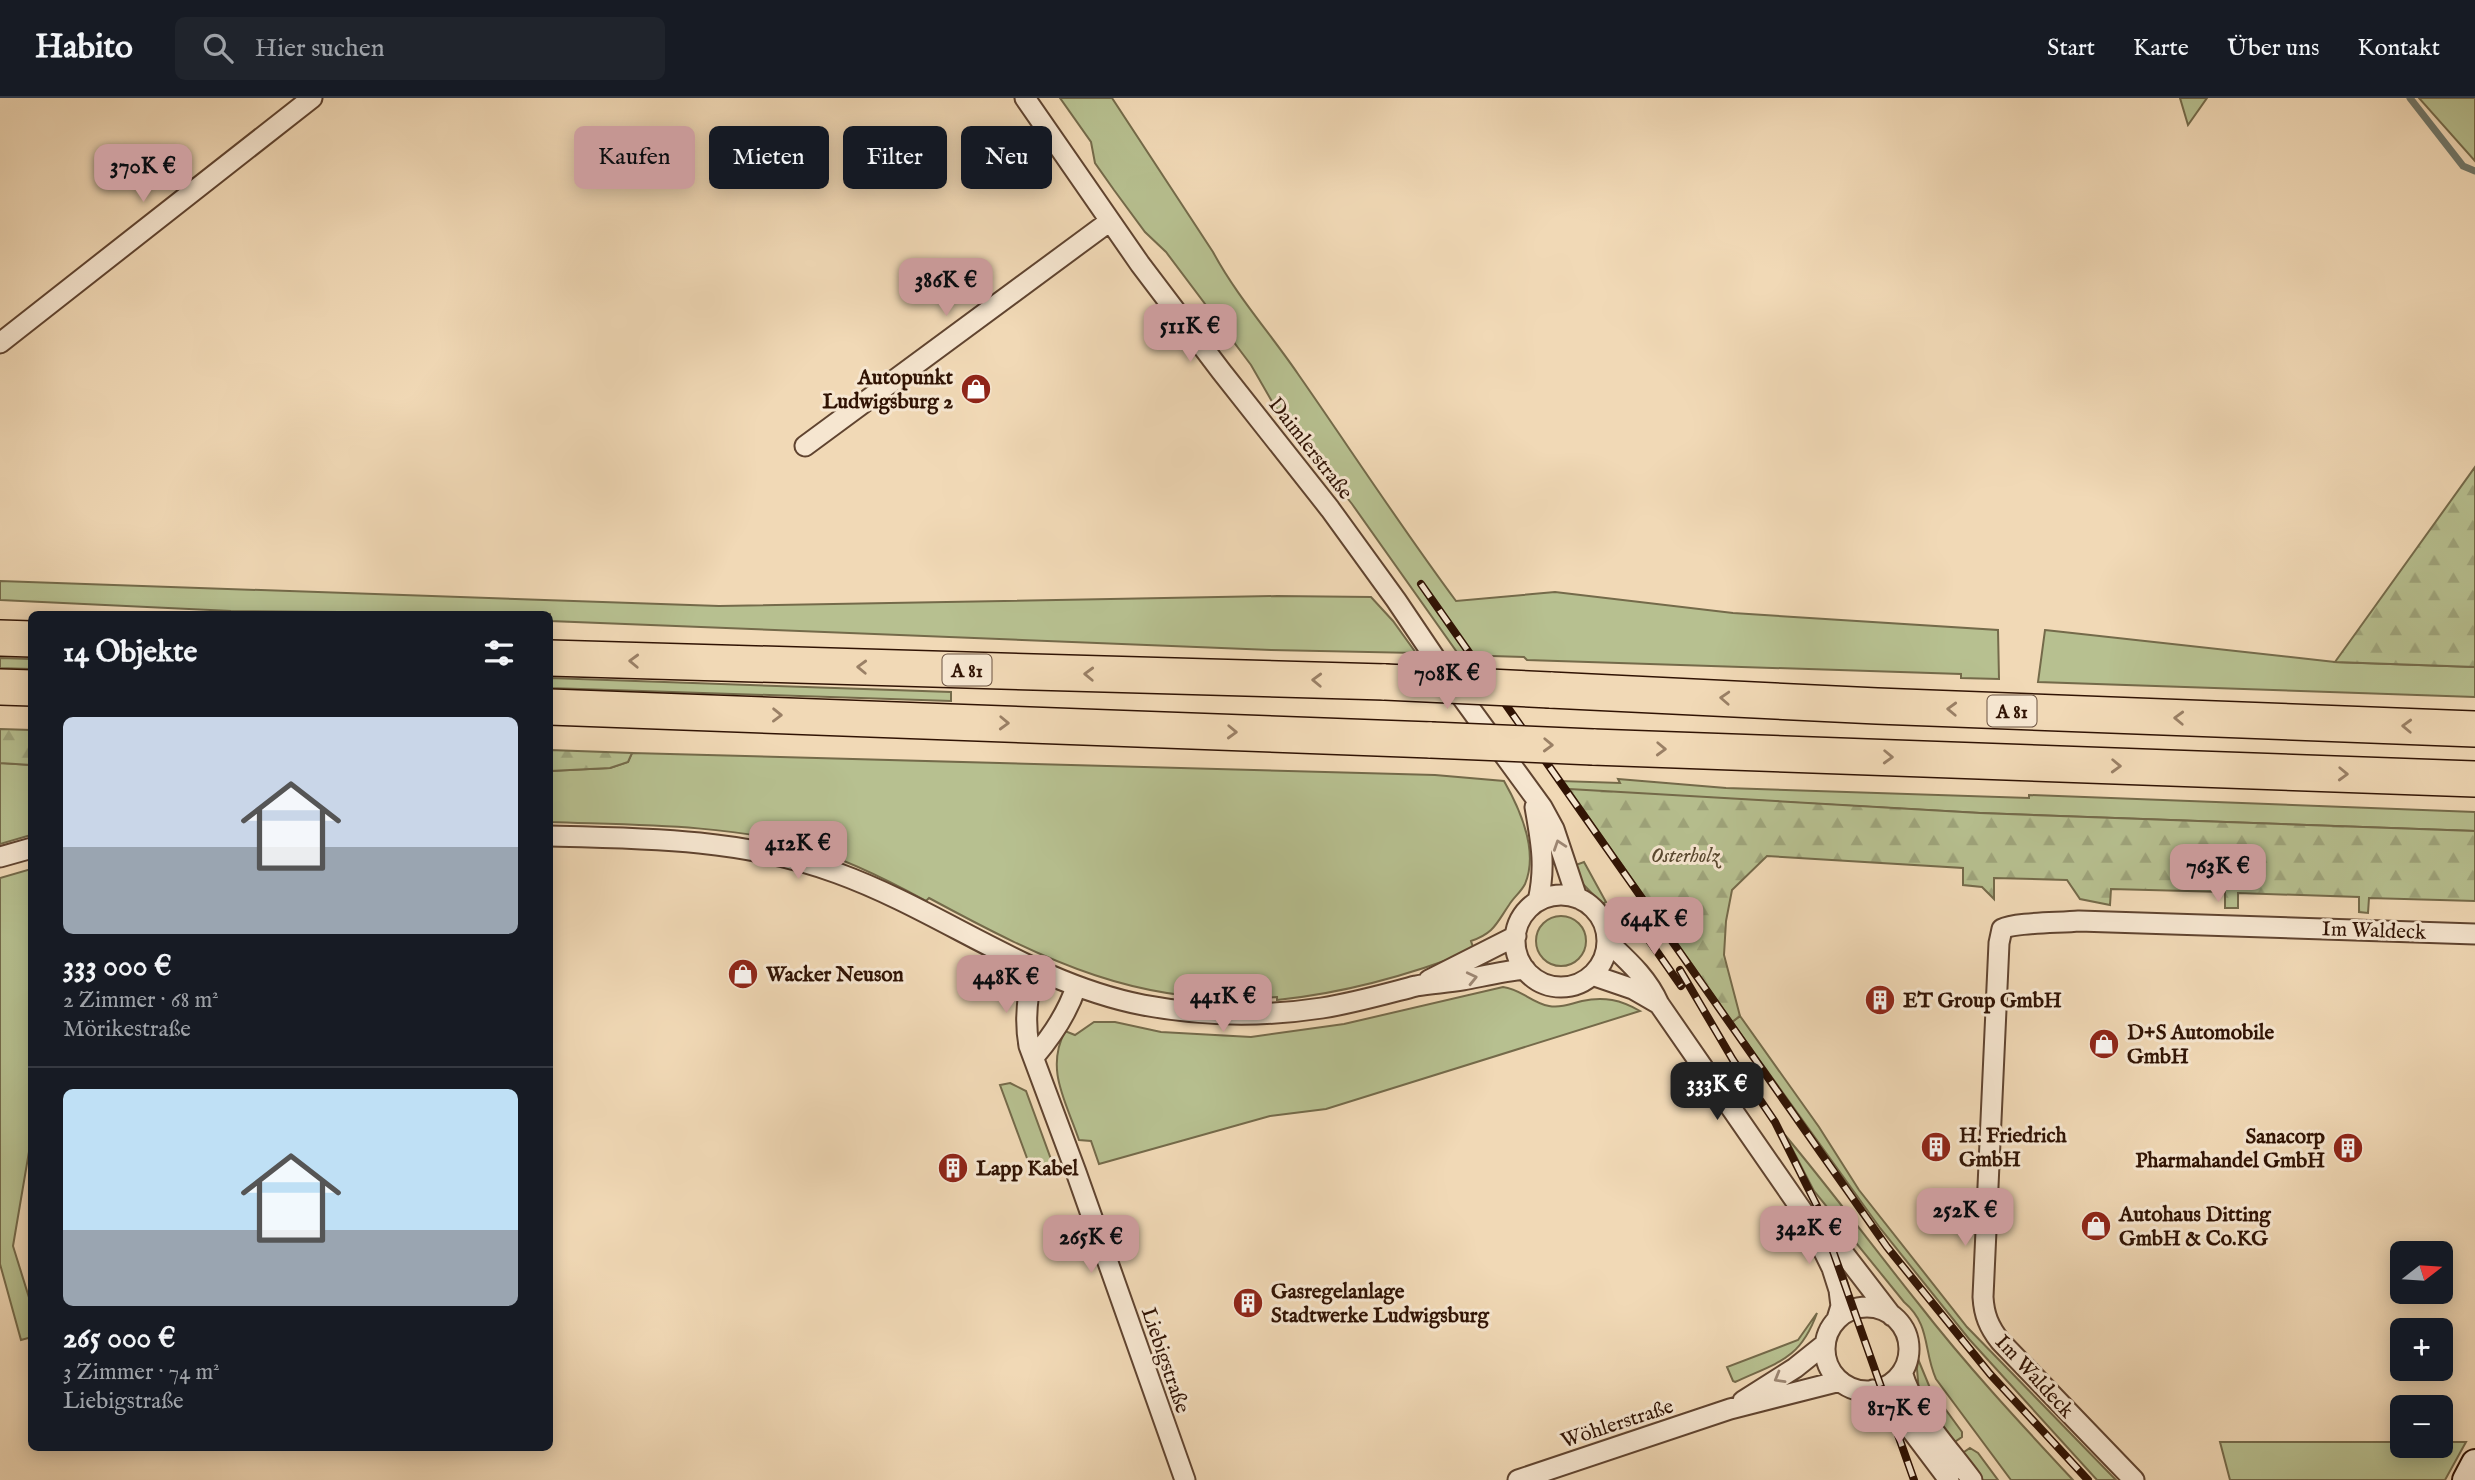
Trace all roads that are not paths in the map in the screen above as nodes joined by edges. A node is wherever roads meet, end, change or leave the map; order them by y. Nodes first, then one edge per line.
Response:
1 (312, 98) edge
2 (1025, 98) edge
3 (1110, 221) junction
4 (0, 343) edge
5 (806, 446) dead end
6 (0, 638) edge
7 (28, 639) edge
8 (553, 658) edge
9 (0, 687) edge
10 (28, 688) edge
11 (553, 707) edge
12 (2475, 729) edge
13 (2475, 779) edge
14 (1533, 796) junction
15 (553, 835) edge
16 (28, 850) edge
17 (0, 857) edge
18 (1577, 898) junction
19 (1538, 901) junction
20 (2475, 934) edge
21 (1516, 936) junction
22 (1607, 940) junction
23 (1034, 969) junction
24 (1525, 970) junction
25 (1592, 975) junction
26 (1419, 985) junction
27 (1076, 987) junction
28 (1659, 1004) junction
29 (1034, 1057) junction
30 (1808, 1219) junction
31 (1893, 1316) junction
32 (1837, 1319) junction
33 (1825, 1344) junction
34 (1902, 1372) junction
35 (1840, 1381) junction
36 (1873, 1390) junction
37 (1730, 1409) junction
38 (2475, 1464) edge
39 (1185, 1480) edge
40 (1518, 1480) edge
41 (1949, 1480) edge
42 (1972, 1480) edge
43 (2134, 1480) edge
44 (2466, 1480) edge

1 - 4 street
2 - 3 street, Daimlerstraße
3 - 5 street
3 - 14 street, Daimlerstraße
6 - 7 highway
12 -> 8 highway, A 81, bridge
9 - 10 highway
11 -> 13 highway, bridge
18 -> 14 street, Daimlerstraße
14 - 19 street, Daimlerstraße
15 - 23 street
16 - 17 street
18 - 19 street
18 - 22 street
19 - 21 street
20 - 43 street, Im Waldeck
21 - 24 street
21 - 26 street
22 - 25 street
22 - 28 street
23 - 27 street
23 - 29 street, Liebigstraße
24 - 25 street
26 -> 24 street
25 - 28 street
26 - 27 street
27 - 29 street
28 - 30 street
29 - 39 street, Liebigstraße
30 - 31 street
30 - 32 street
31 - 32 street
31 - 34 street
32 - 33 street
33 - 35 street
33 -> 37 street, Wöhlerstraße
34 - 36 street
34 - 42 street
35 - 36 street
35 - 37 street, Wöhlerstraße
36 - 41 street
37 - 40 street, Wöhlerstraße
38 - 44 street

